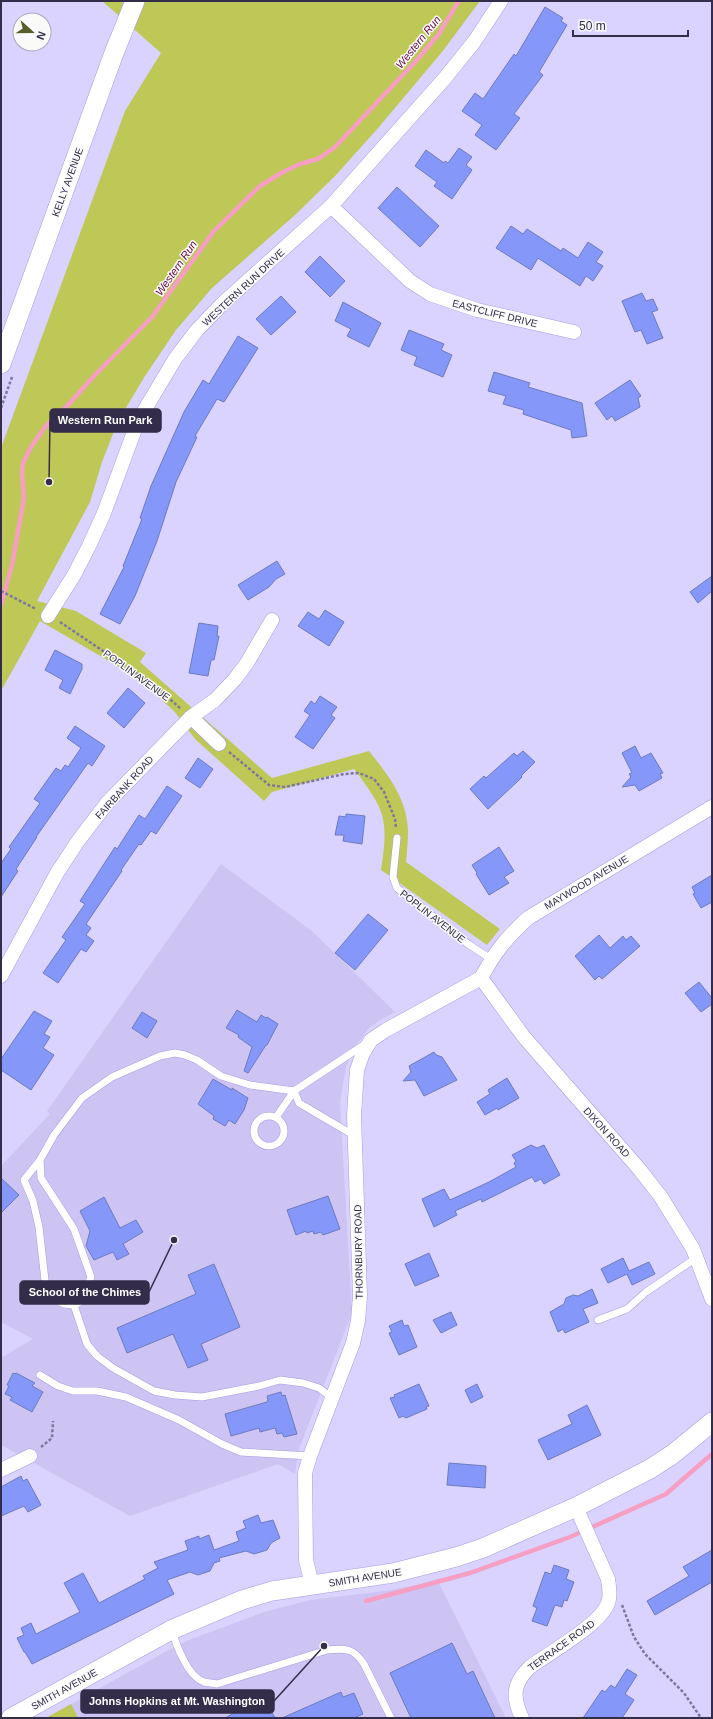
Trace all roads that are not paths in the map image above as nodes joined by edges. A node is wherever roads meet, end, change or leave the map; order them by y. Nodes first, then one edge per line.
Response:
1 (135, 1) edge
2 (501, 1) edge
3 (331, 206) junction
4 (574, 332) dead end
5 (1, 364) edge
6 (48, 616) road end
7 (272, 620) dead end
8 (191, 717) junction
9 (219, 744) road end
10 (712, 807) edge
11 (397, 838) road end
12 (491, 959) junction
13 (1, 976) edge
14 (481, 978) junction
15 (371, 1040) junction
16 (294, 1091) junction
17 (277, 1116) junction
18 (355, 1136) junction
19 (40, 1160) junction
20 (696, 1258) junction
21 (712, 1299) edge
22 (74, 1305) junction
23 (598, 1320) dead end
24 (40, 1375) dead end
25 (332, 1398) junction
26 (712, 1422) edge
27 (30, 1456) road end
28 (310, 1456) junction
29 (1, 1470) edge
30 (576, 1506) junction
31 (312, 1585) junction
32 (172, 1630) junction
33 (11, 1718) edge
34 (391, 1718) edge
35 (522, 1718) edge

1 - 5 main road, KELLY AVENUE
2 - 3 street, WESTERN RUN DRIVE
3 - 4 street, EASTCLIFF DRIVE
3 - 6 street, WESTERN RUN DRIVE
7 - 8 street, FAIRBANK ROAD
8 - 9 street
8 - 13 street, FAIRBANK ROAD
10 - 12 street, MAYWOOD AVENUE
11 - 12 lane, POPLIN AVENUE
12 - 14 street, MAYWOOD AVENUE
14 - 15 street, THORNBURY ROAD
14 - 20 street, DIXON ROAD
15 - 16 lane
15 - 18 street, THORNBURY ROAD
16 - 17 lane
16 - 18 lane
16 - 19 lane
17 - 17 lane
18 - 25 street, THORNBURY ROAD
19 - 22 lane
19 - 22 lane
20 - 21 street, DIXON ROAD
20 - 23 lane
22 - 25 lane
24 - 28 lane
25 - 28 street, THORNBURY ROAD
26 - 30 main road, SMITH AVENUE
27 - 29 street
28 - 31 street, THORNBURY ROAD
30 - 31 main road, SMITH AVENUE
30 - 35 street, TERRACE ROAD
31 - 32 main road, SMITH AVENUE
32 - 33 main road, SMITH AVENUE
32 - 34 lane

